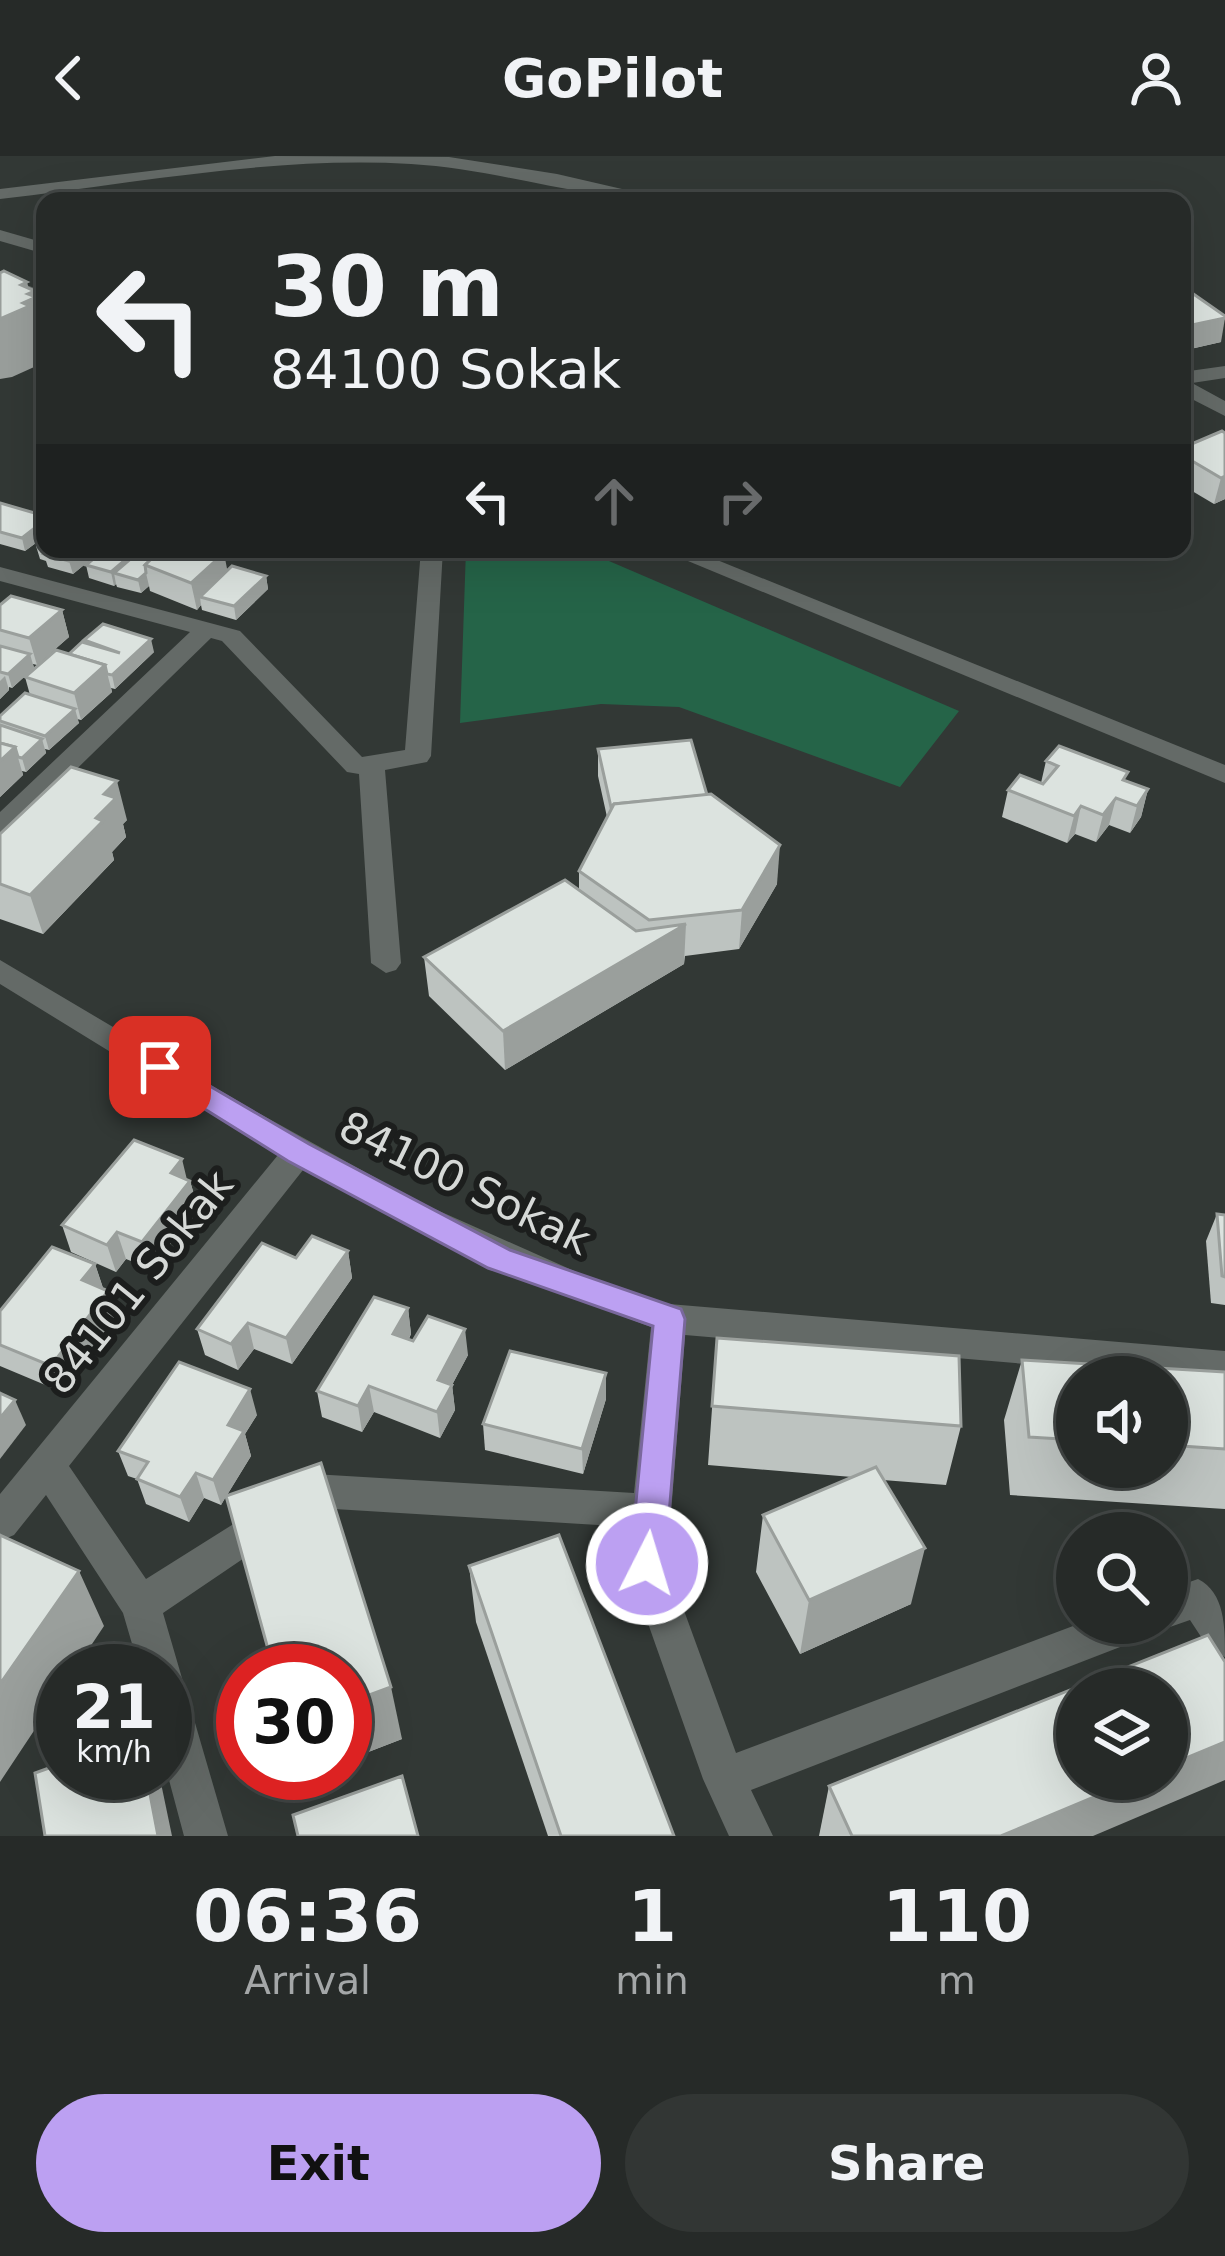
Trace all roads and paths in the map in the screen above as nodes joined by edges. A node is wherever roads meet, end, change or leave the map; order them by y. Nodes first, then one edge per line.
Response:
1 (621, 192) edge
2 (0, 194) edge
3 (0, 235) edge
4 (36, 246) edge
5 (0, 281) edge
6 (36, 295) edge
7 (1225, 372) edge
8 (1191, 380) edge
9 (1191, 388) edge
10 (1225, 410) edge
11 (431, 558) edge
12 (692, 558) edge
13 (0, 574) edge
14 (31, 582) junction
15 (10, 599) edge
16 (206, 630) junction
17 (371, 764) junction
18 (1225, 775) edge
19 (0, 828) edge
20 (386, 963) dead end
21 (0, 970) edge
22 (298, 1153) junction
23 (669, 1319) junction
24 (1225, 1366) edge
25 (48, 1466) junction
26 (652, 1511) junction
27 (0, 1523) edge
28 (1188, 1602) edge
29 (141, 1605) junction
30 (1225, 1639) edge
31 (152, 1644) edge
32 (1077, 1644) edge
33 (724, 1779) junction
34 (192, 1786) edge
35 (206, 1836) edge
36 (751, 1836) edge

1 - 2 street
3 - 4 street
5 - 6 street
7 - 8 street
9 - 10 street
11 - 17 street
12 - 18 street
13 - 14 street
14 - 15 street
14 - 16 street
16 - 17 street
16 - 19 street
17 - 20 street
21 - 22 street, 84100 Sokak
22 - 23 street, 84100 Sokak
22 - 25 street, 84101 Sokak
23 - 24 street, 84100 Sokak
23 - 26 street
25 - 27 street, 84101 Sokak
25 - 29 street
26 - 29 street
26 - 33 street
28 - 30 street
29 - 31 street
32 - 33 street
33 - 36 street
34 - 35 street

